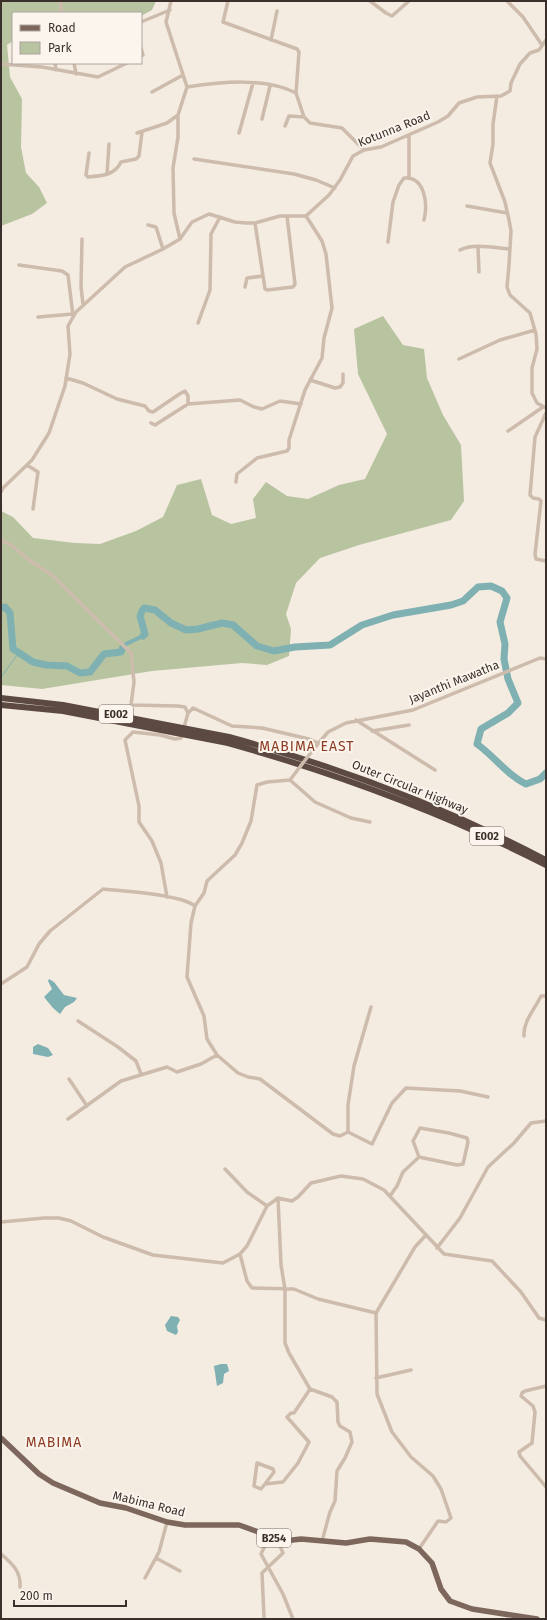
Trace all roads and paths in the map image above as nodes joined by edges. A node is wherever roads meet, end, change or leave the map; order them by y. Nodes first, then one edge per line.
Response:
1 (60, 1) edge
2 (171, 1) edge
3 (228, 1) edge
4 (370, 1) edge
5 (409, 1) edge
6 (507, 1) edge
7 (170, 10) junction
8 (277, 11) dead end
9 (62, 12) edge
10 (142, 22) edge
11 (271, 40) junction
12 (546, 40) edge
13 (542, 45) junction
14 (1, 64) edge
15 (55, 64) edge
16 (74, 64) edge
17 (125, 64) edge
18 (56, 70) junction
19 (76, 74) junction
20 (183, 75) junction
21 (252, 83) junction
22 (270, 86) junction
23 (187, 87) junction
24 (152, 92) dead end
25 (296, 93) junction
26 (497, 96) junction
27 (178, 115) junction
28 (304, 117) junction
29 (262, 119) dead end
30 (286, 126) dead end
31 (142, 132) junction
32 (137, 133) dead end
33 (239, 133) dead end
34 (409, 135) junction
35 (109, 144) dead end
36 (364, 150) junction
37 (89, 153) dead end
38 (194, 159) dead end
39 (107, 174) junction
40 (409, 177) junction
41 (335, 188) junction
42 (468, 206) dead end
43 (507, 213) junction
44 (287, 216) junction
45 (306, 216) junction
46 (220, 217) junction
47 (424, 220) dead end
48 (255, 223) junction
49 (148, 225) dead end
50 (82, 239) dead end
51 (180, 239) junction
52 (388, 242) dead end
53 (478, 247) junction
54 (164, 249) junction
55 (509, 249) junction
56 (460, 250) dead end
57 (20, 265) dead end
58 (479, 272) dead end
59 (263, 276) junction
60 (246, 287) dead end
61 (83, 304) junction
62 (73, 316) junction
63 (38, 317) dead end
64 (198, 323) dead end
65 (535, 330) junction
66 (459, 359) dead end
67 (343, 374) dead end
68 (66, 378) junction
69 (310, 380) junction
70 (188, 404) junction
71 (301, 404) junction
72 (544, 407) edge
73 (546, 413) edge
74 (151, 423) dead end
75 (508, 431) dead end
76 (27, 465) junction
77 (236, 482) dead end
78 (1, 492) edge
79 (33, 509) dead end
80 (1, 540) edge
81 (546, 562) edge
82 (546, 659) edge
83 (1, 698) edge
84 (1, 705) edge
85 (188, 713) junction
86 (356, 720) junction
87 (409, 725) dead end
88 (372, 731) junction
89 (228, 740) junction
90 (317, 745) junction
91 (435, 770) dead end
92 (290, 780) junction
93 (428, 807) junction
94 (370, 822) dead end
95 (546, 860) edge
96 (546, 865) edge
97 (167, 897) junction
98 (195, 906) junction
99 (1, 984) edge
100 (546, 996) edge
101 (371, 1008) dead end
102 (78, 1021) dead end
103 (524, 1036) dead end
104 (217, 1055) junction
105 (141, 1074) junction
106 (69, 1079) dead end
107 (488, 1097) dead end
108 (87, 1106) junction
109 (68, 1119) dead end
110 (546, 1121) edge
111 (348, 1132) junction
112 (419, 1157) junction
113 (225, 1169) dead end
114 (390, 1196) junction
115 (278, 1198) junction
116 (267, 1206) junction
117 (1, 1222) edge
118 (426, 1235) junction
119 (437, 1248) junction
120 (240, 1254) junction
121 (285, 1288) junction
122 (376, 1313) junction
123 (546, 1320) edge
124 (411, 1370) dead end
125 (376, 1378) junction
126 (546, 1386) edge
127 (310, 1389) junction
128 (1, 1438) edge
129 (264, 1484) junction
130 (546, 1488) edge
131 (167, 1522) junction
132 (269, 1537) junction
133 (282, 1541) junction
134 (322, 1541) junction
135 (419, 1549) junction
136 (1, 1554) edge
137 (156, 1558) junction
138 (268, 1566) junction
139 (180, 1571) dead end
140 (145, 1578) dead end
141 (20, 1587) dead end
142 (264, 1617) dead end
143 (293, 1619) edge
144 (537, 1619) edge

1 - 9 street
2 - 7 street
3 - 11 street
4 - 5 street
6 - 13 street
7 - 10 street
7 - 20 street
8 - 11 street
11 - 25 street
12 - 13 street
13 - 26 street
14 - 18 street
15 - 18 street
16 - 19 street
17 - 19 street
18 - 19 street
20 - 23 street
20 - 24 street
21 - 22 street
21 - 23 street
21 - 33 street
22 - 25 street
22 - 29 street
23 - 27 street
25 - 28 street
26 - 34 street, Kotunna Road
26 - 43 street
27 - 31 street
27 - 51 street
28 - 30 street
28 - 36 street
31 - 32 street
31 - 39 street
34 - 36 street, Kotunna Road
34 - 40 street
35 - 39 street
36 - 41 street, Kotunna Road
37 - 39 street
38 - 41 street
40 - 47 street
40 - 52 street
41 - 45 street, Kotunna Road
42 - 43 street
43 - 55 street
44 - 45 street
44 - 48 street
44 - 59 street
45 - 69 street
46 - 48 street
46 - 51 street
46 - 64 street
48 - 59 street
49 - 54 street
50 - 61 street
51 - 54 street
53 - 55 street
53 - 56 street
53 - 58 street
54 - 61 street
55 - 65 street
57 - 62 street
59 - 60 street
61 - 62 street
62 - 63 street
62 - 68 street
65 - 66 street
65 - 72 street
67 - 69 street
68 - 70 street
68 - 76 street
69 - 71 street
70 - 71 street
70 - 74 street
71 - 77 street
72 - 75 street
73 - 81 street
76 - 78 street
76 - 79 street
80 - 85 street
82 - 86 street, Jayanthi Mawatha
83 - 89 highway, Outer Circular Highway / E002, bridge
84 - 89 highway, Outer Circular Highway / E002, bridge
85 - 90 street
85 - 97 street
86 - 88 street
86 - 90 street, Jayanthi Mawatha
87 - 88 street
88 - 91 street
89 - 93 highway, Outer Circular Highway / E002
90 - 92 street, Jayanthi Mawatha, bridge
92 - 94 street
92 - 98 street
93 - 95 highway, Outer Circular Highway / E002
93 - 96 highway, Outer Circular Highway / E002
97 - 98 street
97 - 99 street
98 - 104 street
100 - 103 street
101 - 111 street
102 - 105 street
104 - 105 street
104 - 111 street
105 - 108 street
106 - 108 street
107 - 111 street
108 - 109 street
110 - 119 street
112 - 112 street
112 - 114 street
113 - 116 street
114 - 115 street
114 - 118 street
115 - 116 street
115 - 121 street
116 - 120 street
117 - 120 street
118 - 119 street
118 - 122 street
119 - 123 street
120 - 121 street
121 - 122 street
121 - 127 street
122 - 125 street
124 - 125 street
125 - 135 street
126 - 130 street
127 - 129 street
127 - 134 street
128 - 131 main road, Mabima Road / B254
129 - 129 street
131 - 132 main road, Mabima Road / B254
131 - 137 street
132 - 133 main road, Mabima Road / B254
132 - 138 street
133 - 134 main road, Mabima Road / B254
133 - 138 street
134 - 135 main road, Mabima Road / B254
135 - 144 main road, Mabima Road / B254
136 - 141 street
137 - 139 street
137 - 140 street
138 - 142 street
138 - 143 street

